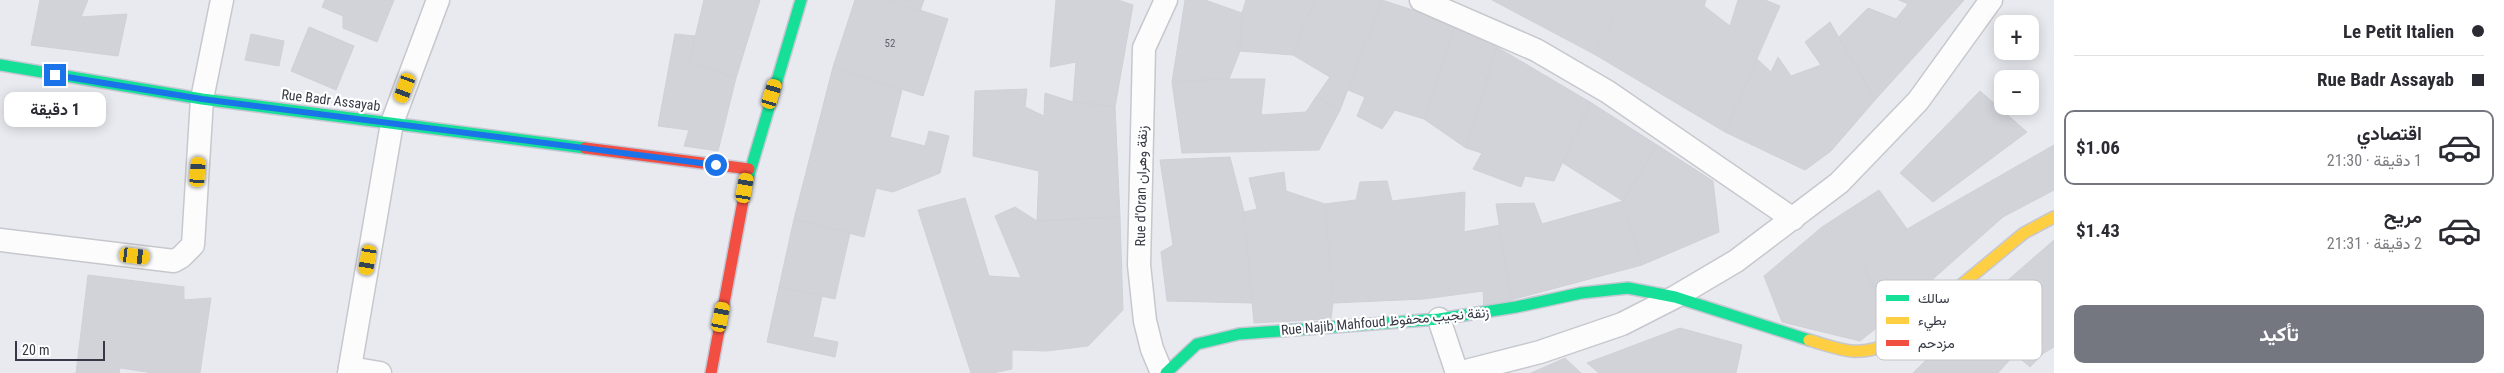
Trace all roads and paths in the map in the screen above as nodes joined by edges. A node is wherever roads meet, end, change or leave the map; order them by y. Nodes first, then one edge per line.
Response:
1 (222, 0) edge
2 (438, 0) edge
3 (802, 0) edge
4 (1166, 0) edge
5 (1421, 0) edge
6 (1991, 0) edge
7 (0, 66) edge
8 (202, 99) junction
9 (392, 123) junction
10 (749, 169) junction
11 (2054, 217) edge
12 (1793, 219) junction
13 (0, 240) edge
14 (1968, 280) edge
15 (1675, 297) junction
16 (1439, 318) junction
17 (1876, 350) edge
18 (349, 370) edge
19 (380, 373) edge
20 (711, 373) edge
21 (1164, 373) edge
22 (1457, 373) edge

1 - 8 street
2 - 9 street
3 - 10 street
4 - 21 street, Rue d'Oran زنقة وهران
5 - 12 street
6 - 12 street
7 - 8 street, Rue Badr Assayab
8 - 9 street, Rue Badr Assayab
8 - 13 street
9 - 10 street, Rue Badr Assayab
9 - 18 street
10 - 20 street
11 - 14 street, Rue Najib Mahfoud زنقة نجيب محفوظ
12 - 15 street
15 - 16 street, Rue Najib Mahfoud زنقة نجيب محفوظ
15 - 17 street, Rue Najib Mahfoud زنقة نجيب محفوظ
15 - 22 street
16 - 21 street, Rue Najib Mahfoud زنقة نجيب محفوظ
16 - 22 street
18 - 19 street

